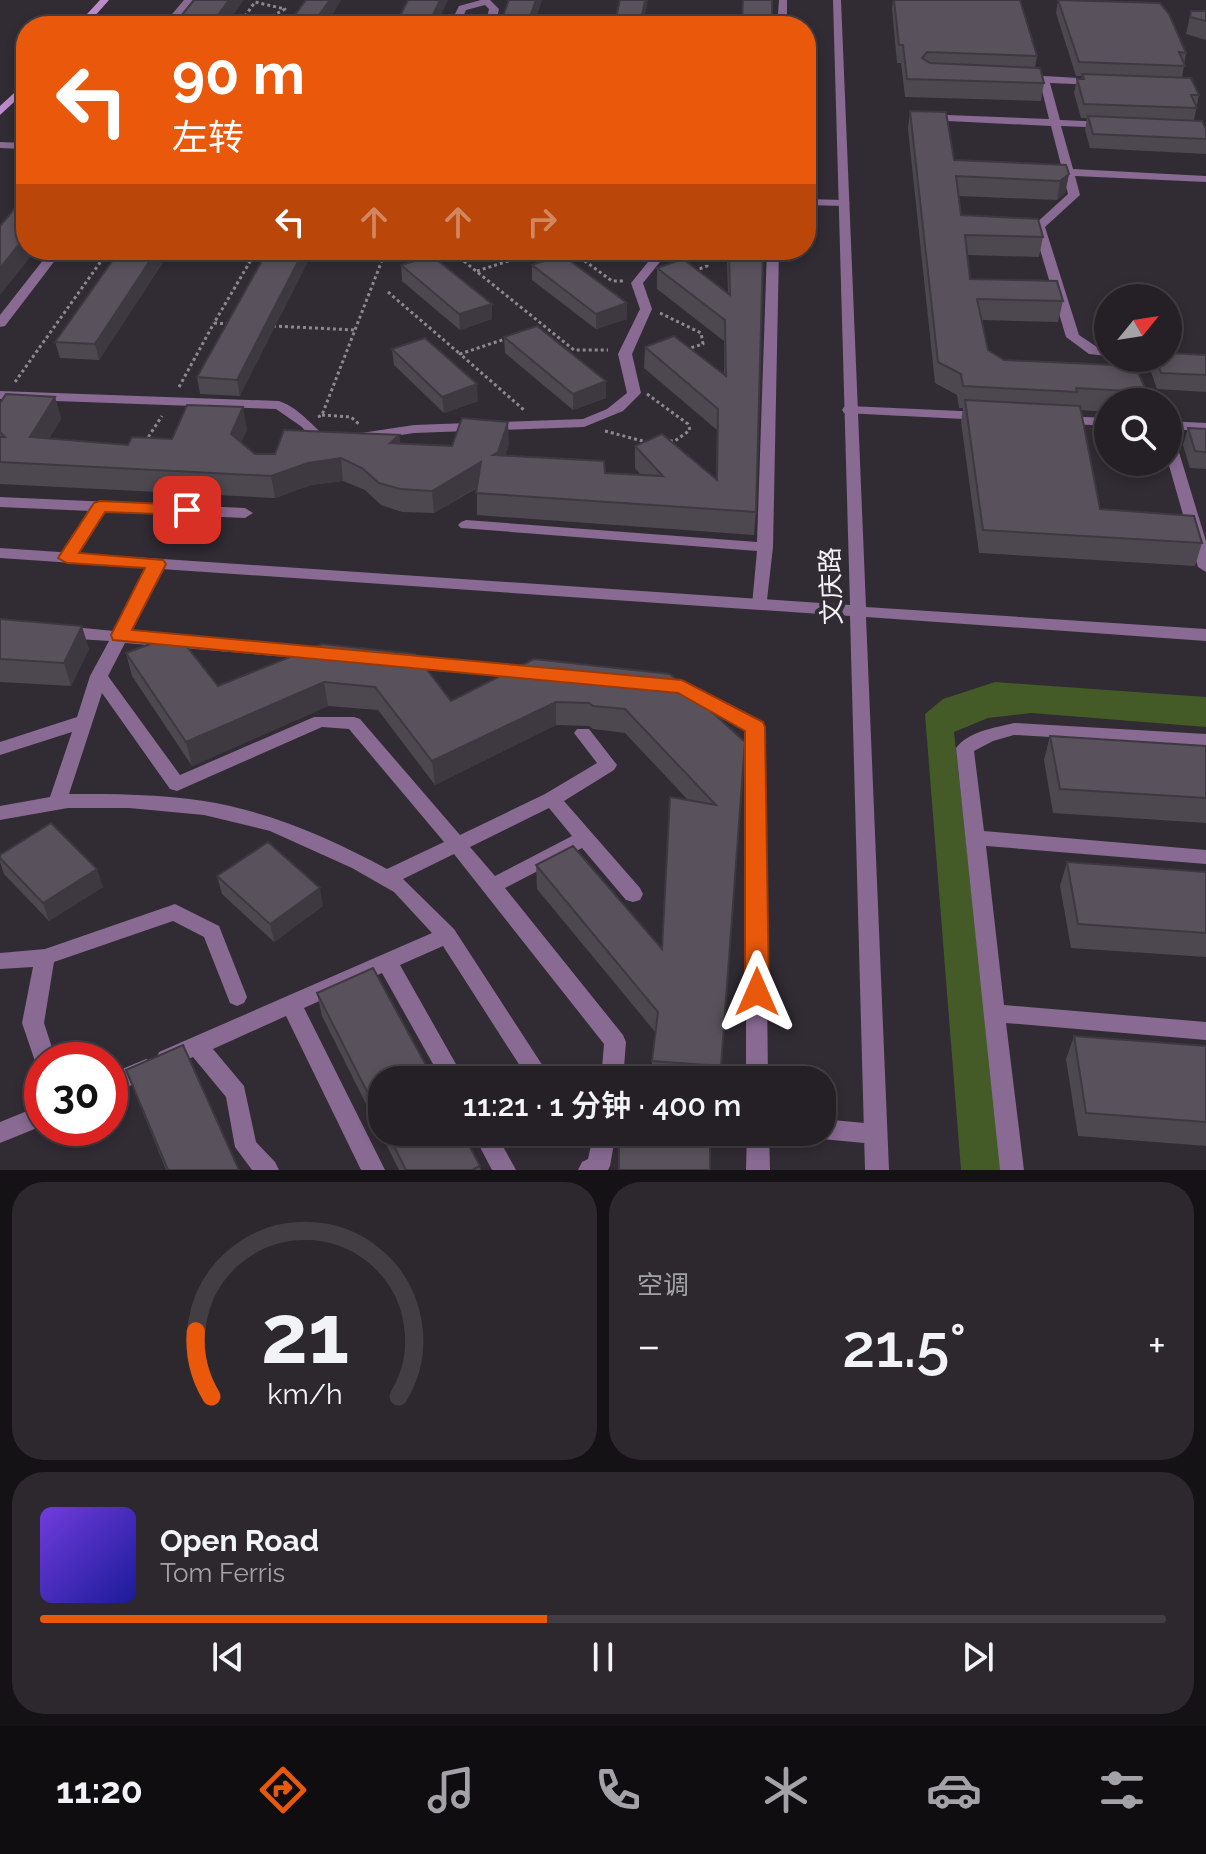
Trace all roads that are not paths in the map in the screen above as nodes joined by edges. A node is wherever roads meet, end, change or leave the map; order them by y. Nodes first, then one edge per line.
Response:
1 (105, 0) edge
2 (189, 0) edge
3 (837, 0) edge
4 (484, 1) edge
5 (90, 16) edge
6 (175, 16) edge
7 (458, 16) edge
8 (1030, 79) edge
9 (1044, 79) junction
10 (1106, 82) edge
11 (16, 95) edge
12 (0, 112) edge
13 (947, 118) edge
14 (1055, 123) junction
15 (1116, 125) edge
16 (1054, 172) edge
17 (1068, 172) junction
18 (1206, 179) edge
19 (816, 204) edge
20 (844, 208) junction
21 (816, 210) edge
22 (49, 260) edge
23 (656, 260) edge
24 (773, 260) edge
25 (0, 323) edge
26 (1094, 351) edge
27 (3, 395) edge
28 (849, 410) junction
29 (1002, 417) edge
30 (1047, 419) edge
31 (1094, 421) edge
32 (1182, 426) edge
33 (1206, 427) edge
34 (1179, 476) edge
35 (0, 502) edge
36 (100, 507) junction
37 (245, 513) dead end
38 (466, 525) dead end
39 (765, 547) junction
40 (0, 553) edge
41 (67, 558) junction
42 (157, 564) junction
43 (1206, 567) edge
44 (760, 605) junction
45 (856, 611) junction
46 (45, 631) edge
47 (120, 635) junction
48 (1206, 635) edge
49 (339, 655) edge
50 (385, 660) edge
51 (542, 674) edge
52 (99, 676) junction
53 (651, 684) edge
54 (84, 721) junction
55 (583, 733) dead end
56 (1206, 740) edge
57 (0, 749) edge
58 (552, 799) junction
59 (57, 803) junction
60 (0, 813) edge
61 (585, 838) junction
62 (975, 838) junction
63 (457, 845) junction
64 (1206, 857) edge
65 (387, 878) junction
66 (492, 886) junction
67 (633, 894) dead end
68 (447, 935) junction
69 (45, 957) junction
70 (0, 961) edge
71 (387, 962) junction
72 (237, 997) dead end
73 (291, 1004) junction
74 (995, 1013) junction
75 (1206, 1031) edge
76 (39, 1042) edge
77 (197, 1046) junction
78 (446, 1066) edge
79 (532, 1066) edge
80 (613, 1066) edge
81 (757, 1066) edge
82 (128, 1076) edge
83 (24, 1123) edge
84 (836, 1130) edge
85 (0, 1133) edge
86 (875, 1134) junction
87 (491, 1146) edge
88 (602, 1146) edge
89 (758, 1146) edge
90 (267, 1170) edge
91 (373, 1170) edge
92 (504, 1170) edge
93 (590, 1170) edge
94 (758, 1170) edge
95 (877, 1170) edge
96 (1012, 1170) edge

1 - 5 main road
2 - 6 street
3 - 20 street, 文庆路
4 - 7 street
8 - 9 street
9 - 10 street
9 - 14 street
11 - 12 main road
13 - 14 street
14 - 15 street
14 - 17 street
16 - 17 street
17 - 18 street
17 - 26 street
19 - 20 street
20 - 21 street
20 - 28 street, 文庆路
22 - 25 street
23 - 27 street
24 - 39 street
28 - 29 street
28 - 45 street, 文庆路
30 - 31 street
32 - 33 street
34 - 43 street
35 - 36 street
36 - 37 street
36 - 41 street
38 - 39 street
39 - 44 street
40 - 41 street
41 - 42 street
42 - 44 street
42 - 47 street
44 - 45 street
45 - 48 street
45 - 86 street, 文庆路
46 - 47 street
47 - 49 street
47 - 52 street
50 - 51 street
52 - 54 street
52 - 63 street
53 - 81 street
54 - 57 street
54 - 59 street
55 - 58 street
56 - 62 street
58 - 61 street
58 - 63 street
59 - 60 street
59 - 65 street
61 - 66 street
61 - 67 street
62 - 64 street
62 - 74 street
63 - 65 street
63 - 66 street
65 - 68 street
66 - 80 street
68 - 71 street
68 - 79 street
69 - 70 street
69 - 72 street
69 - 76 street
71 - 73 street
71 - 78 street
73 - 77 street
73 - 91 street
74 - 75 street
74 - 96 street
77 - 82 street
77 - 90 street
83 - 85 street
84 - 86 street
86 - 95 street, 文庆路
87 - 92 street
88 - 93 street
89 - 94 street

